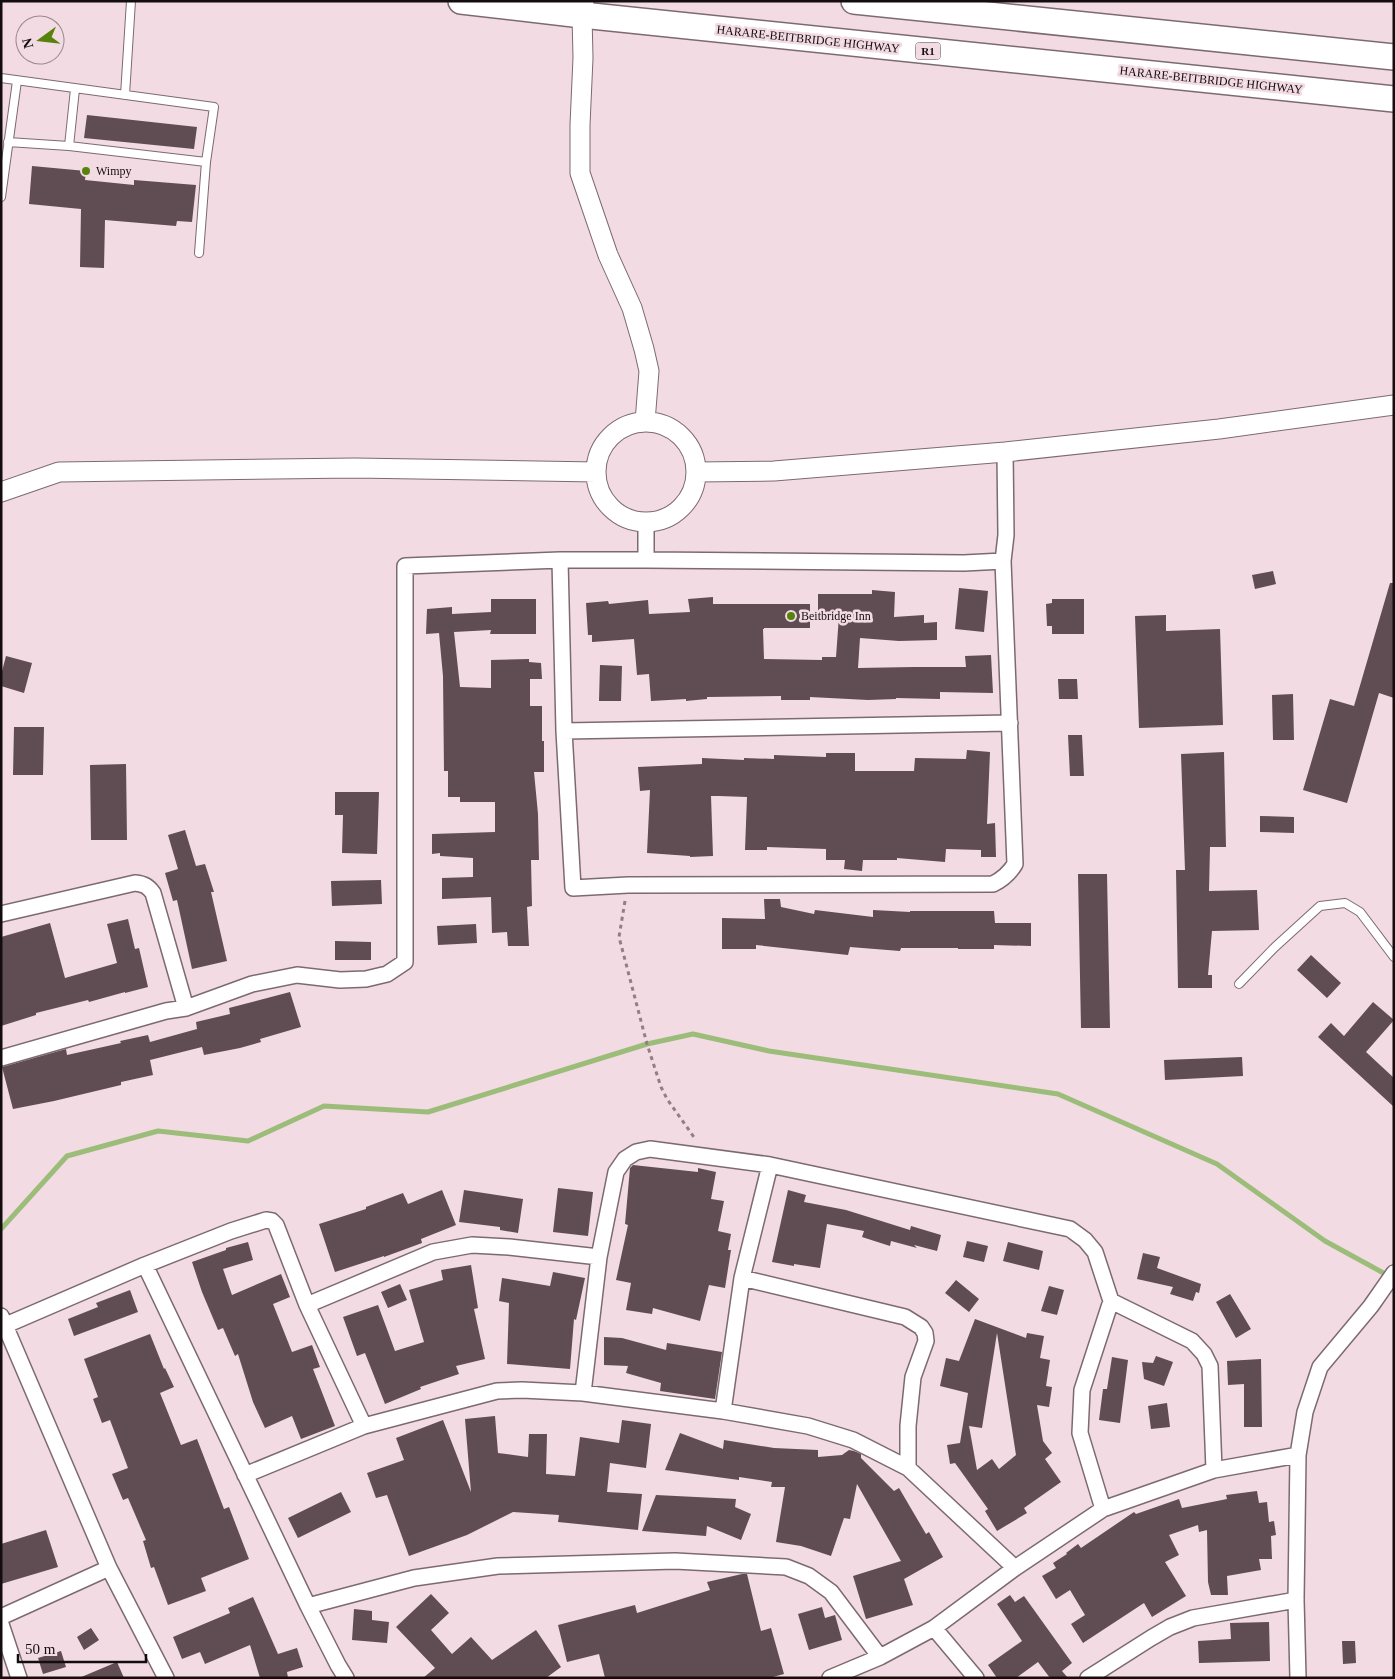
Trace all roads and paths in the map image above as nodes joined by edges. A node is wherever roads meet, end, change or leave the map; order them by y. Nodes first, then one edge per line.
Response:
1 (131, 1) edge
2 (462, 1) edge
3 (854, 1) edge
4 (583, 8) edge
5 (1394, 57) edge
6 (1, 78) edge
7 (17, 81) junction
8 (75, 89) junction
9 (125, 95) junction
10 (1394, 99) edge
11 (8, 142) junction
12 (69, 146) junction
13 (206, 162) junction
14 (1, 198) edge
15 (199, 253) dead end
16 (1394, 405) edge
17 (646, 422) junction
18 (1005, 452) junction
19 (596, 472) junction
20 (696, 472) junction
21 (1, 492) edge
22 (646, 522) junction
23 (560, 560) junction
24 (646, 560) junction
25 (1003, 561) junction
26 (1010, 723) junction
27 (564, 731) junction
28 (628, 884) junction
29 (1, 914) edge
30 (1394, 957) edge
31 (1239, 984) dead end
32 (186, 1008) junction
33 (1, 1058) edge
34 (708, 1157) junction
35 (770, 1165) junction
36 (599, 1257) junction
37 (145, 1265) junction
38 (1394, 1273) edge
39 (742, 1278) junction
40 (1111, 1301) junction
41 (307, 1305) junction
42 (4, 1321) edge
43 (584, 1393) junction
44 (723, 1411) junction
45 (364, 1426) junction
46 (1298, 1455) junction
47 (908, 1468) junction
48 (1214, 1470) junction
49 (245, 1475) junction
50 (1103, 1509) junction
51 (109, 1568) junction
52 (1015, 1568) junction
53 (1296, 1600) junction
54 (308, 1606) junction
55 (1, 1617) edge
56 (1, 1624) edge
57 (934, 1628) junction
58 (880, 1657) junction
59 (837, 1676) edge
60 (19, 1678) edge
61 (166, 1678) edge
62 (346, 1678) edge
63 (976, 1678) edge
64 (1088, 1678) edge
65 (1298, 1678) edge

1 - 9 lane
2 - 4 highway, HARARE-BEITBRIDGE HIGHWAY / R1
3 - 5 highway
4 - 10 highway, HARARE-BEITBRIDGE HIGHWAY / R1
4 - 17 street
6 - 7 lane
7 - 8 lane
7 - 11 lane
8 - 9 lane
8 - 12 lane
9 - 13 lane
11 - 12 lane
11 - 14 lane
12 - 13 lane
13 - 15 lane
16 - 18 street
17 - 19 street
17 - 20 street
18 - 20 street
18 - 25 street
19 - 21 street
19 - 22 street
20 - 22 street
22 - 24 street
23 - 24 street
23 - 27 street
23 - 32 street
24 - 25 street
25 - 26 street
26 - 27 street
26 - 28 street
27 - 28 street
28 - 34 path
29 - 32 street
30 - 31 lane
32 - 33 street
34 - 35 street
34 - 36 street
35 - 39 street
35 - 40 street
36 - 41 street
36 - 43 street
37 - 41 street
37 - 42 street
37 - 49 street
38 - 46 street
39 - 44 street
39 - 47 street
40 - 48 street
40 - 50 street
41 - 45 street
42 - 51 street
43 - 44 street
43 - 45 street
44 - 47 street
45 - 49 street
46 - 48 street
46 - 53 street
47 - 52 street
48 - 50 street
49 - 54 street
50 - 52 street
51 - 55 street
51 - 61 street
52 - 57 street
53 - 64 street
53 - 65 street
54 - 58 street
54 - 62 street
56 - 60 street
57 - 58 street
57 - 63 street
58 - 59 street

